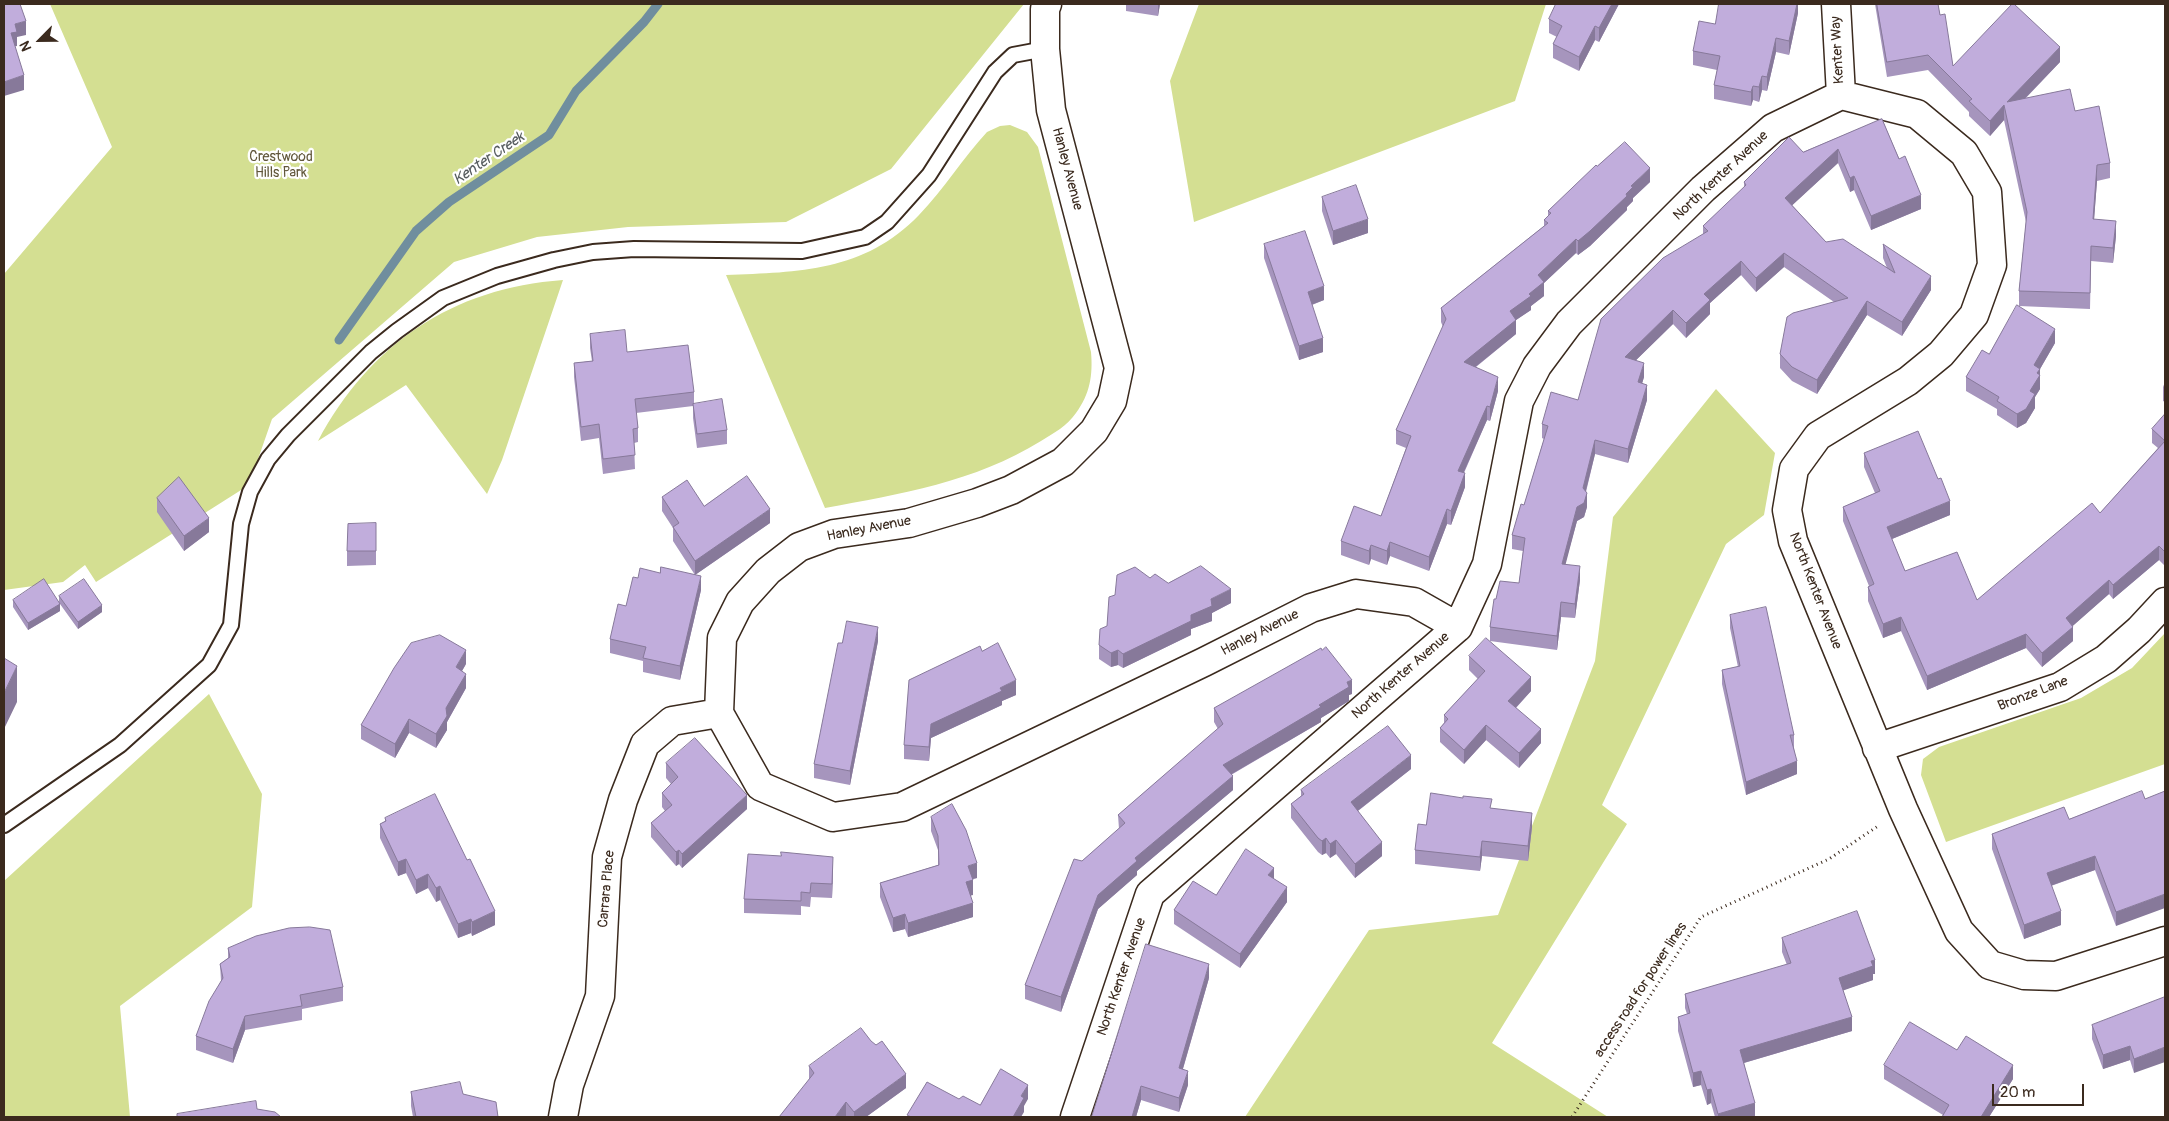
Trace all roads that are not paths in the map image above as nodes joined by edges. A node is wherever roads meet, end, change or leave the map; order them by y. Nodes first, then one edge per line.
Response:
1 (1047, 4) edge
2 (1836, 4) edge
3 (1045, 50) junction
4 (1841, 95) junction
5 (2165, 602) edge
6 (1458, 627) junction
7 (719, 713) junction
8 (1877, 748) junction
9 (4, 825) edge
10 (2165, 941) edge
11 (563, 1117) edge
12 (1075, 1117) edge

1 - 3 street, Hanley Avenue
2 - 4 street, Kenter Way
3 - 7 street, Hanley Avenue
3 - 9 lane
4 - 6 street, North Kenter Avenue
4 - 8 street, North Kenter Avenue
5 - 8 street, Bronze Lane
6 - 7 street, Hanley Avenue
6 - 12 street, North Kenter Avenue
7 - 11 street, Carrara Place
8 - 10 street, North Kenter Avenue

